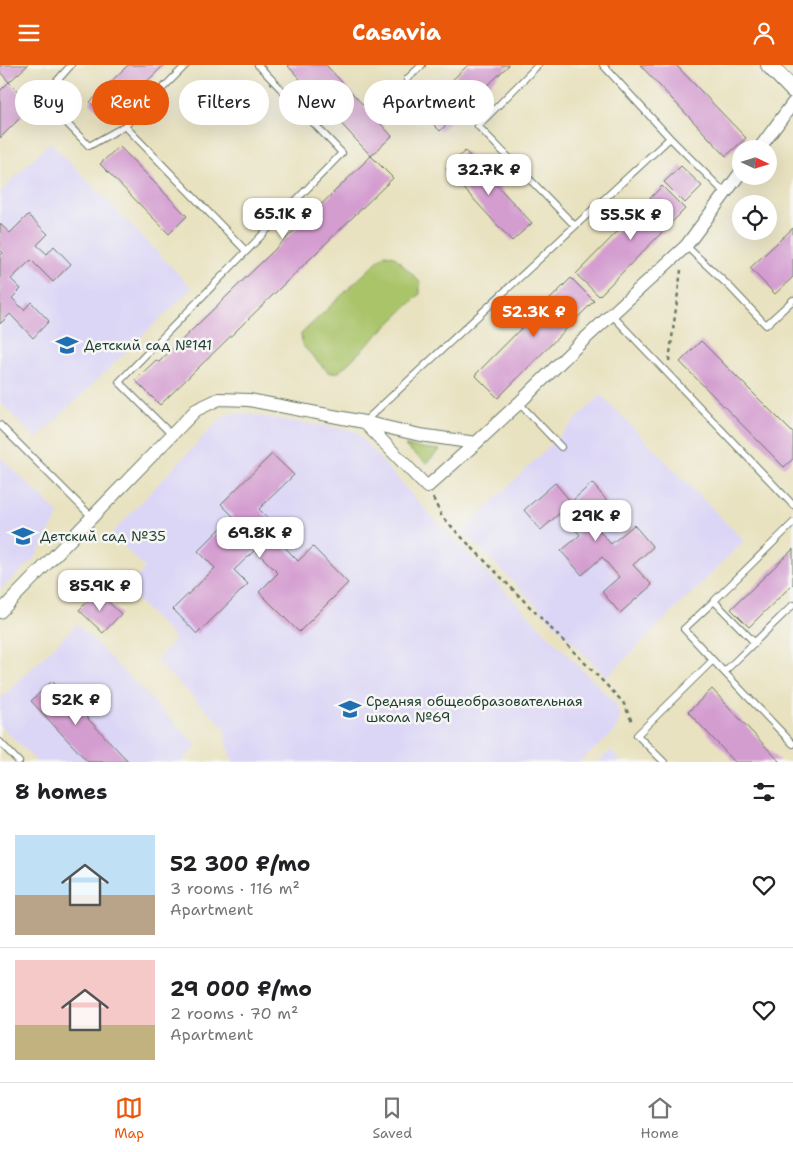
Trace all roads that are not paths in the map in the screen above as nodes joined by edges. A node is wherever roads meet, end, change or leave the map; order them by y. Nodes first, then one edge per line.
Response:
1 (71, 65) edge
2 (186, 65) edge
3 (258, 65) edge
4 (422, 65) edge
5 (538, 65) edge
6 (603, 65) edge
7 (769, 65) edge
8 (407, 79) dead end
9 (793, 90) edge
10 (793, 103) edge
11 (125, 126) junction
12 (670, 138) junction
13 (766, 140) edge
14 (732, 184) edge
15 (725, 193) junction
16 (575, 226) junction
17 (690, 250) junction
18 (246, 251) junction
19 (793, 300) edge
20 (612, 315) junction
21 (519, 403) junction
22 (364, 422) junction
23 (0, 425) edge
24 (172, 435) junction
25 (476, 443) junction
26 (560, 447) dead end
27 (793, 505) edge
28 (93, 518) junction
29 (793, 523) edge
30 (714, 601) junction
31 (793, 605) edge
32 (0, 612) edge
33 (754, 643) junction
34 (713, 660) junction
35 (724, 673) junction
36 (1, 744) edge
37 (793, 744) edge
38 (19, 762) edge
39 (664, 762) edge

1 - 11 lane
2 - 11 lane
3 - 18 lane
4 - 8 lane
5 - 16 lane
6 - 12 lane
7 - 9 street
10 - 13 street
11 - 18 lane
12 - 15 lane
12 - 16 lane
14 - 15 street
15 - 17 street
16 - 22 lane
17 - 19 lane
17 - 20 street
18 - 24 lane
20 - 21 street
20 - 27 lane
21 - 25 street
21 - 26 lane
22 - 24 street
22 - 25 street
22 - 25 street
23 - 28 lane
24 - 28 street
28 - 32 street
29 - 30 lane
30 - 33 lane
30 - 34 lane
31 - 33 lane
33 - 35 lane
34 - 35 lane
34 - 39 lane
35 - 37 lane
36 - 38 lane

